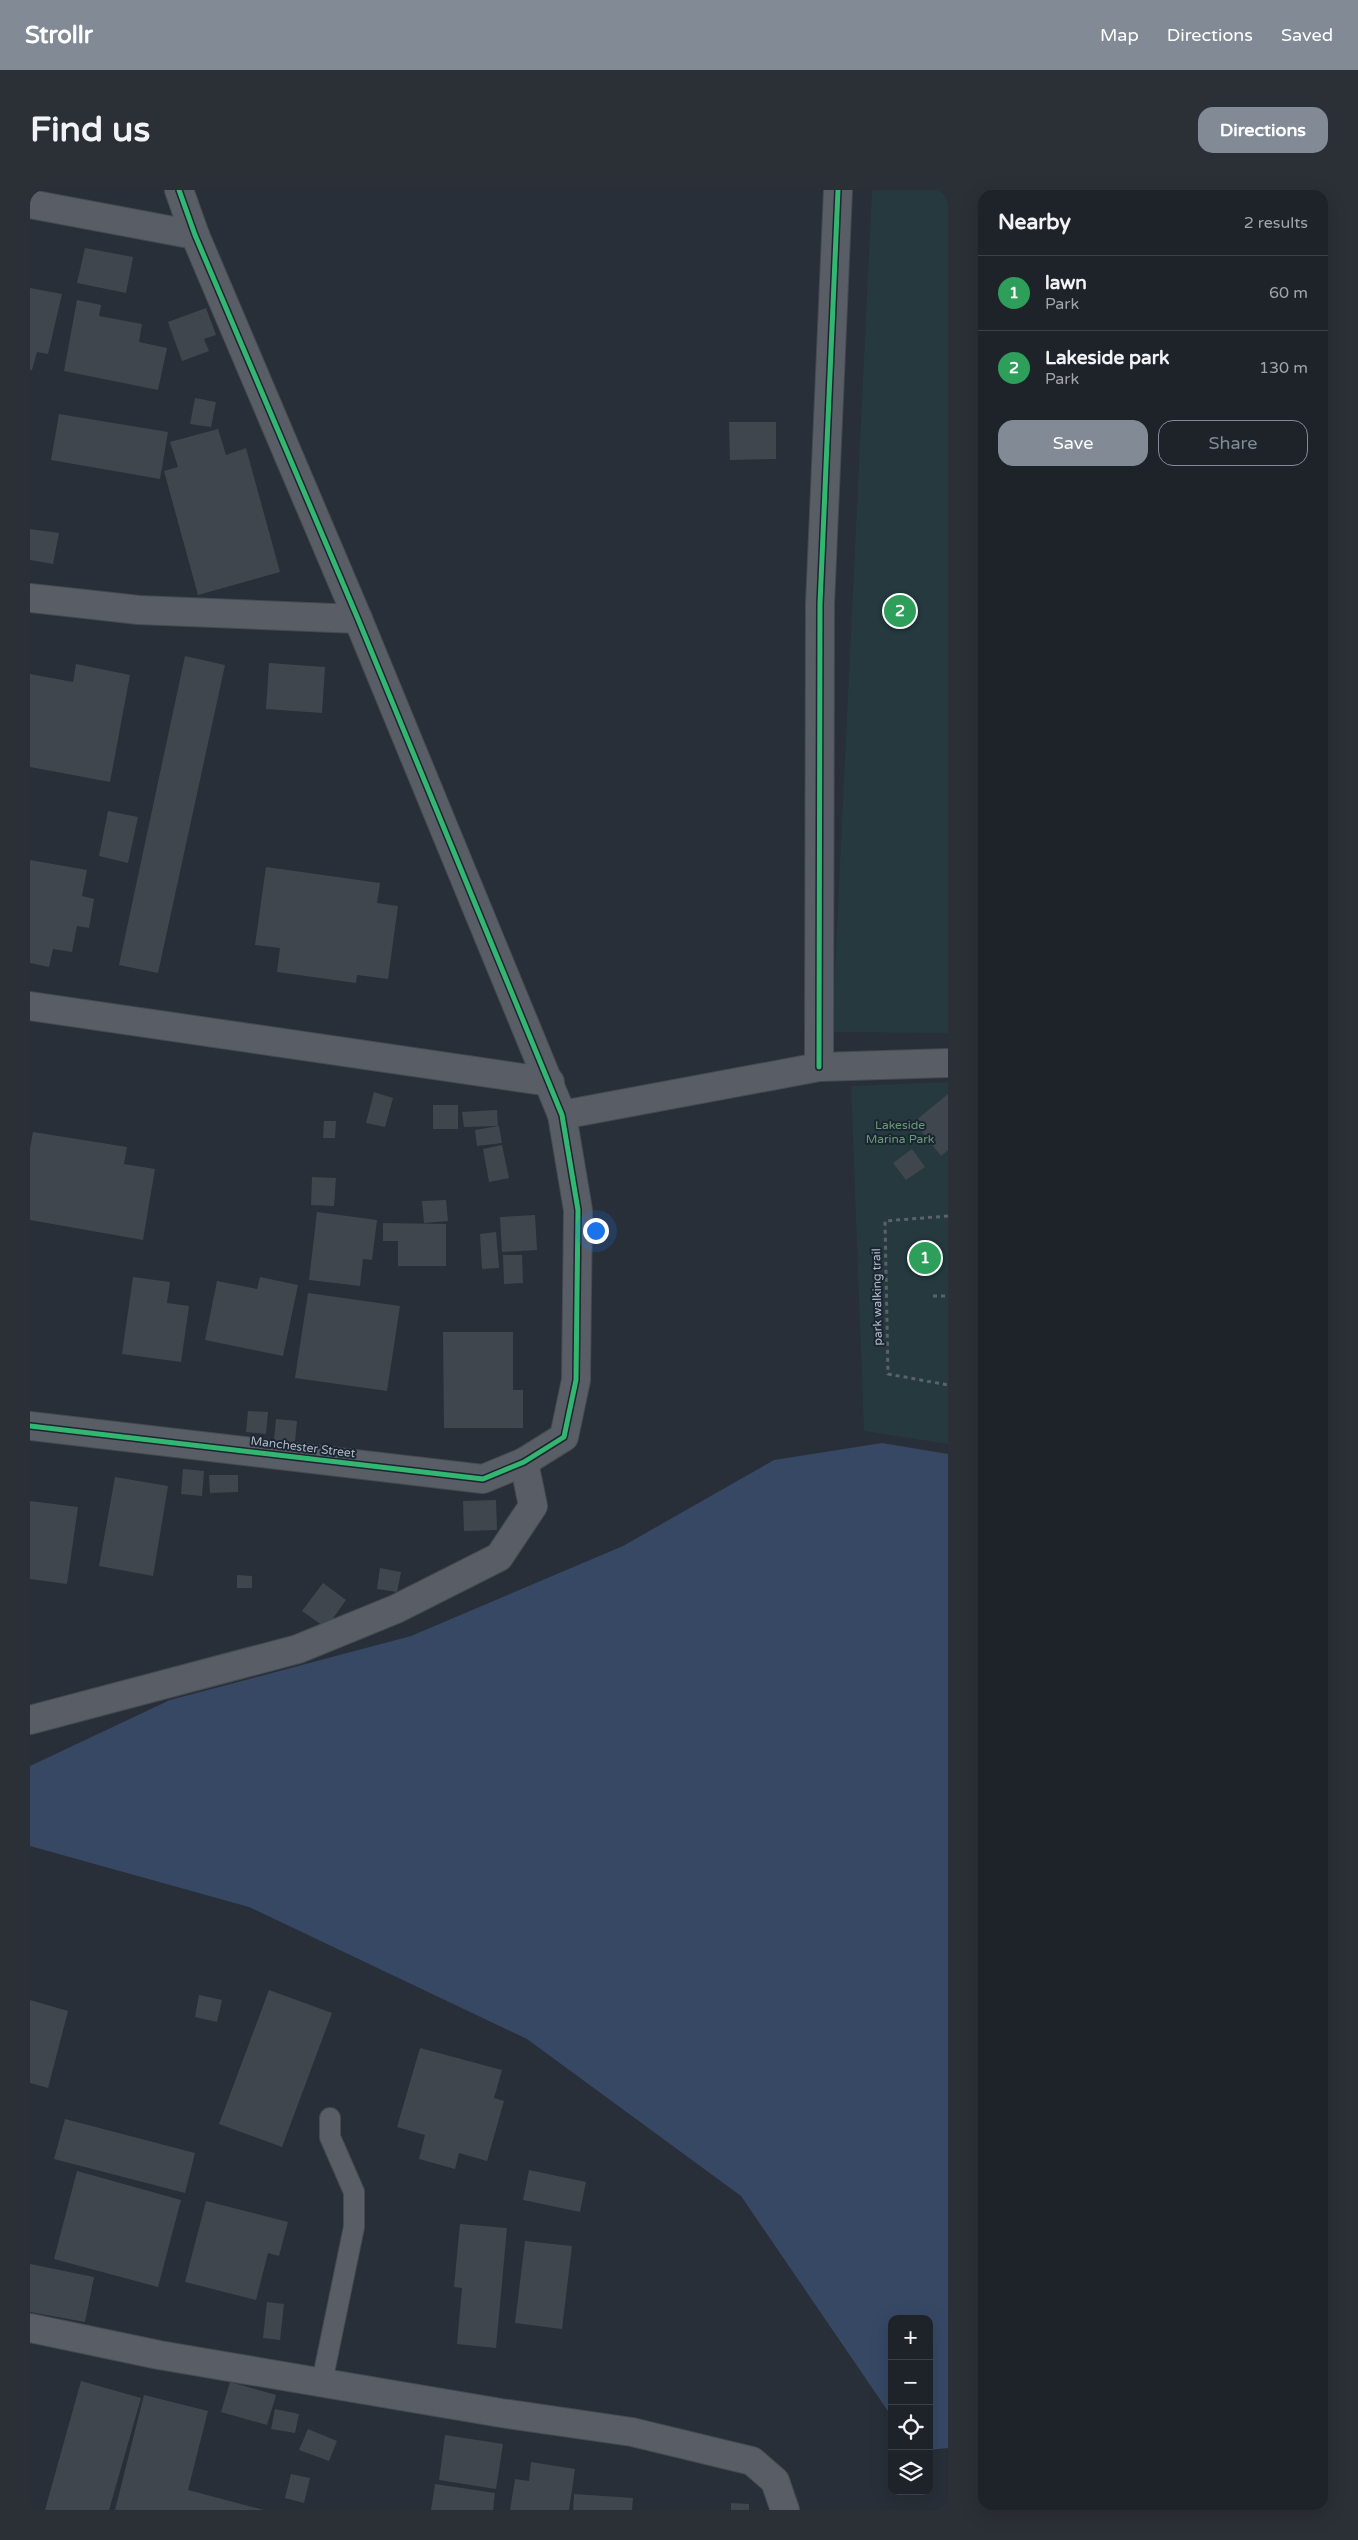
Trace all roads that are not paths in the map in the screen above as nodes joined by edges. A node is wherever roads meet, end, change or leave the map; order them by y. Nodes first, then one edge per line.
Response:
1 (179, 190) edge
2 (838, 190) edge
3 (30, 204) edge
4 (195, 235) junction
5 (30, 598) edge
6 (358, 619) junction
7 (30, 1006) edge
8 (948, 1063) edge
9 (819, 1068) junction
10 (550, 1082) junction
11 (562, 1115) junction
12 (30, 1426) edge
13 (524, 1462) junction
14 (30, 1720) edge
15 (330, 2118) dead end
16 (30, 2328) edge
17 (322, 2382) junction
18 (785, 2510) edge

1 - 4 street
2 - 9 street
3 - 4 street
4 - 6 street
5 - 6 street
6 - 10 street
7 - 10 street
8 - 9 street
9 - 11 street
10 - 11 street
11 - 13 street, Manchester Street
12 - 13 street, Manchester Street
13 - 14 street
15 - 17 lane
16 - 17 street
17 - 18 street

